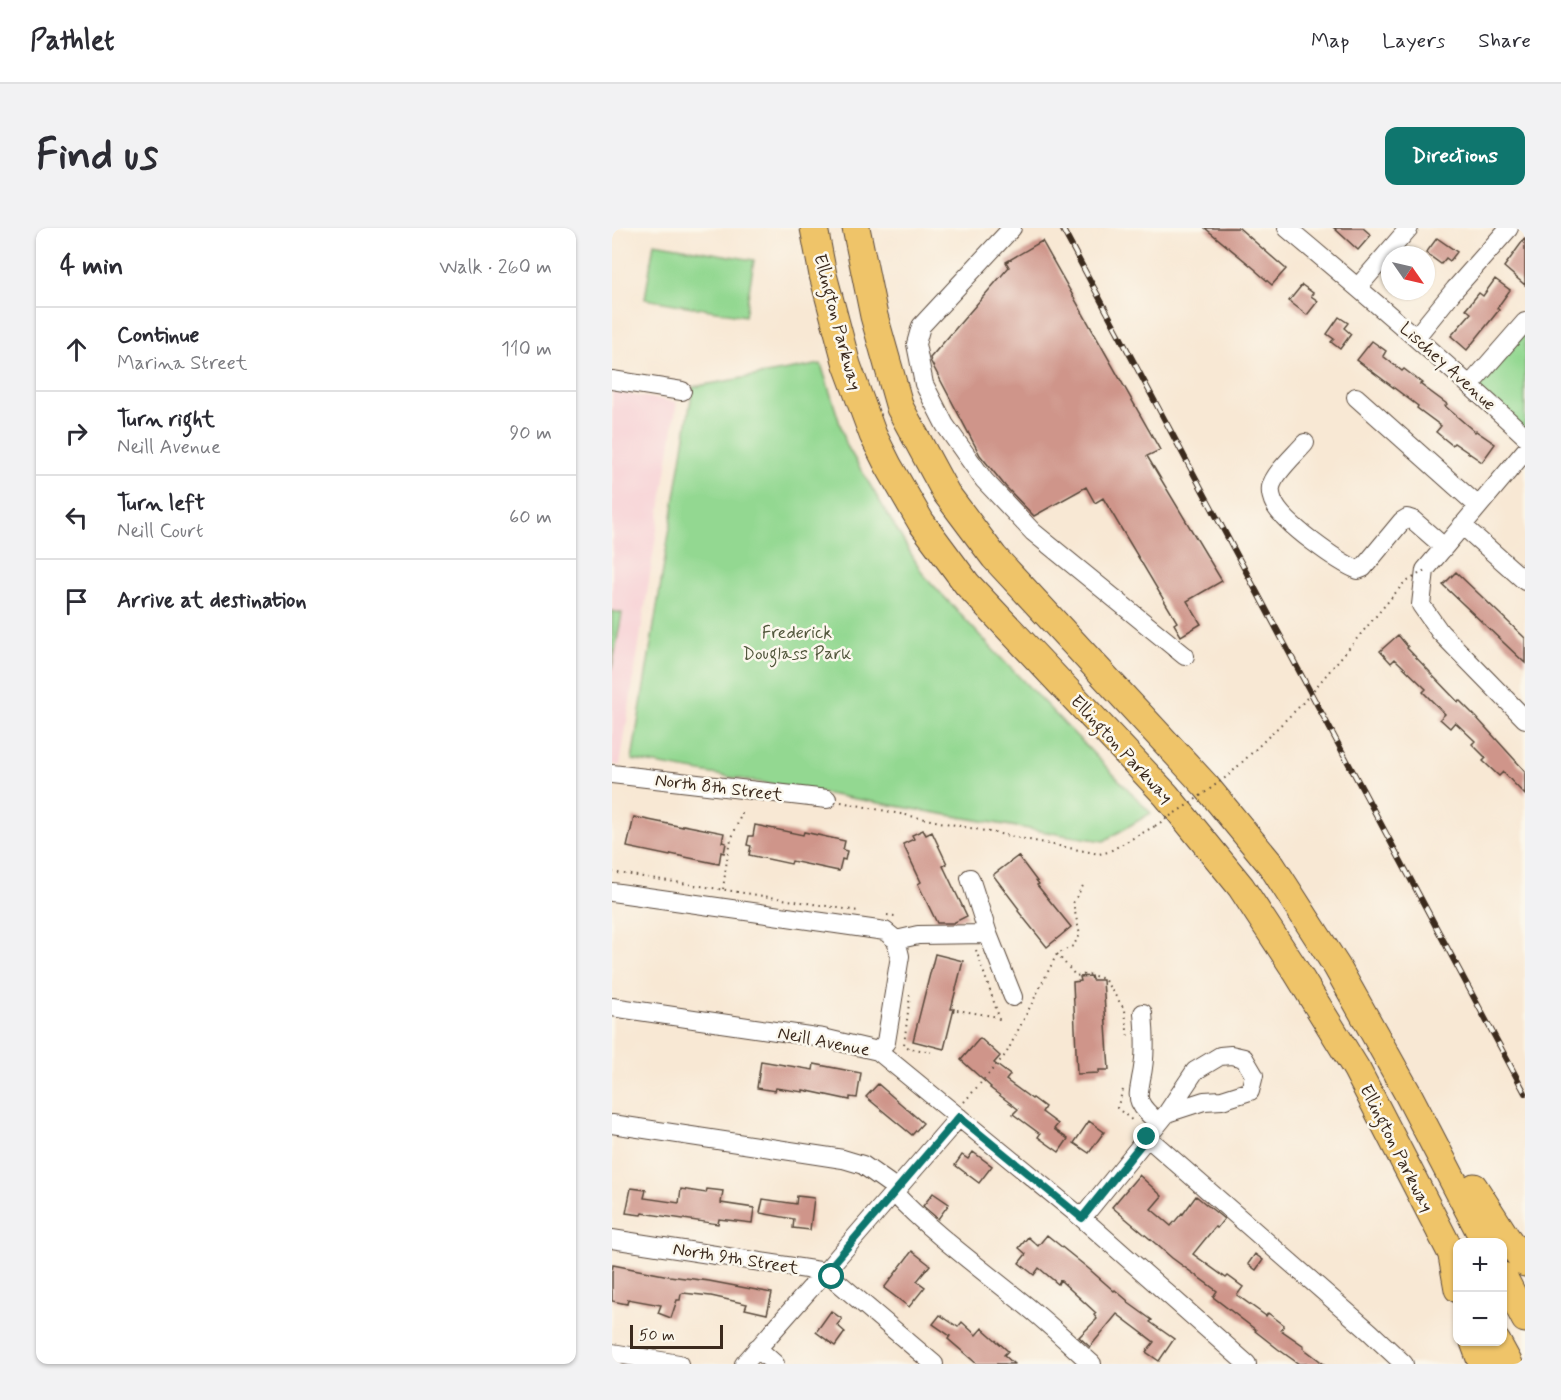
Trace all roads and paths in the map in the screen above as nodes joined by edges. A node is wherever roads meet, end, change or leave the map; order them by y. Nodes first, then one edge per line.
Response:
1 (814, 228) edge
2 (856, 228) edge
3 (870, 228) edge
4 (1012, 228) edge
5 (1287, 228) edge
6 (1409, 228) edge
7 (1509, 228) edge
8 (1358, 287) junction
9 (874, 316) junction
10 (1525, 322) edge
11 (1416, 337) junction
12 (612, 380) edge
13 (1470, 385) junction
14 (682, 391) dead end
15 (1356, 397) dead end
16 (1525, 436) edge
17 (1305, 443) dead end
18 (1525, 451) edge
19 (1478, 506) junction
20 (1462, 525) junction
21 (1444, 547) junction
22 (1425, 570) junction
23 (1525, 581) edge
24 (1185, 656) dead end
25 (1525, 719) edge
26 (612, 774) edge
27 (827, 800) joint
28 (743, 810) dead end
29 (612, 872) edge
30 (970, 878) dead end
31 (1084, 884) dead end
32 (723, 889) junction
33 (612, 892) edge
34 (861, 911) dead end
35 (884, 915) dead end
36 (895, 916) dead end
37 (988, 934) junction
38 (896, 940) junction
39 (976, 949) dead end
40 (1057, 954) junction
41 (911, 988) dead end
42 (1012, 998) dead end
43 (612, 1007) edge
44 (957, 1010) dead end
45 (1143, 1013) dead end
46 (1129, 1042) dead end
47 (878, 1051) junction
48 (931, 1052) dead end
49 (1124, 1089) dead end
50 (1407, 1092) junction
51 (961, 1110) junction
52 (612, 1124) edge
53 (1153, 1124) junction
54 (896, 1191) junction
55 (1082, 1218) junction
56 (1483, 1238) edge
57 (612, 1239) edge
58 (1453, 1257) edge
59 (1525, 1263) edge
60 (826, 1272) junction
61 (1507, 1284) edge
62 (1525, 1319) edge
63 (1476, 1346) edge
64 (1500, 1346) edge
65 (758, 1348) junction
66 (612, 1353) edge
67 (679, 1364) edge
68 (744, 1364) edge
69 (776, 1364) edge
70 (934, 1364) edge
71 (1092, 1364) edge
72 (1247, 1364) edge
73 (1404, 1364) edge
74 (1482, 1364) edge
75 (1509, 1364) edge

1 - 58 highway, Ellington Parkway
2 - 9 highway, Ellington Parkway
3 - 9 highway
4 - 24 street
5 - 8 street, Lischey Avenue
6 - 8 street
7 - 11 street
8 - 11 street, Lischey Avenue
9 - 50 highway, Ellington Parkway
10 - 13 street
11 - 13 street, Lischey Avenue
12 - 14 street
13 - 16 street, Lischey Avenue
15 - 19 street
17 - 21 street
18 - 19 street
19 - 20 street
20 - 21 street
20 - 23 street
21 - 22 street
22 - 25 street
22 - 27 path, bridge
26 - 27 street, North 8th Street
28 - 32 path
29 - 32 path
30 - 37 street
31 - 40 path
32 - 34 path
33 - 38 street
35 - 36 path
37 - 38 street
37 - 42 street
38 - 47 street
39 - 44 path
40 - 46 path
40 - 51 path
41 - 48 path
43 - 47 street, Neill Avenue
45 - 53 street
47 - 51 street, Neill Avenue
49 - 53 path
50 - 56 highway, Ellington Parkway
50 - 59 highway
51 - 54 street
51 - 55 street, Neill Avenue
52 - 54 street
53 - 53 street
53 - 55 street
53 - 73 street
54 - 60 street
54 - 71 street
55 - 72 street, Neill Avenue
57 - 60 street, North 9th Street
60 - 65 street
60 - 70 street
61 - 62 highway
63 - 74 highway
64 - 75 highway
65 - 68 street
65 - 69 street
66 - 67 street

